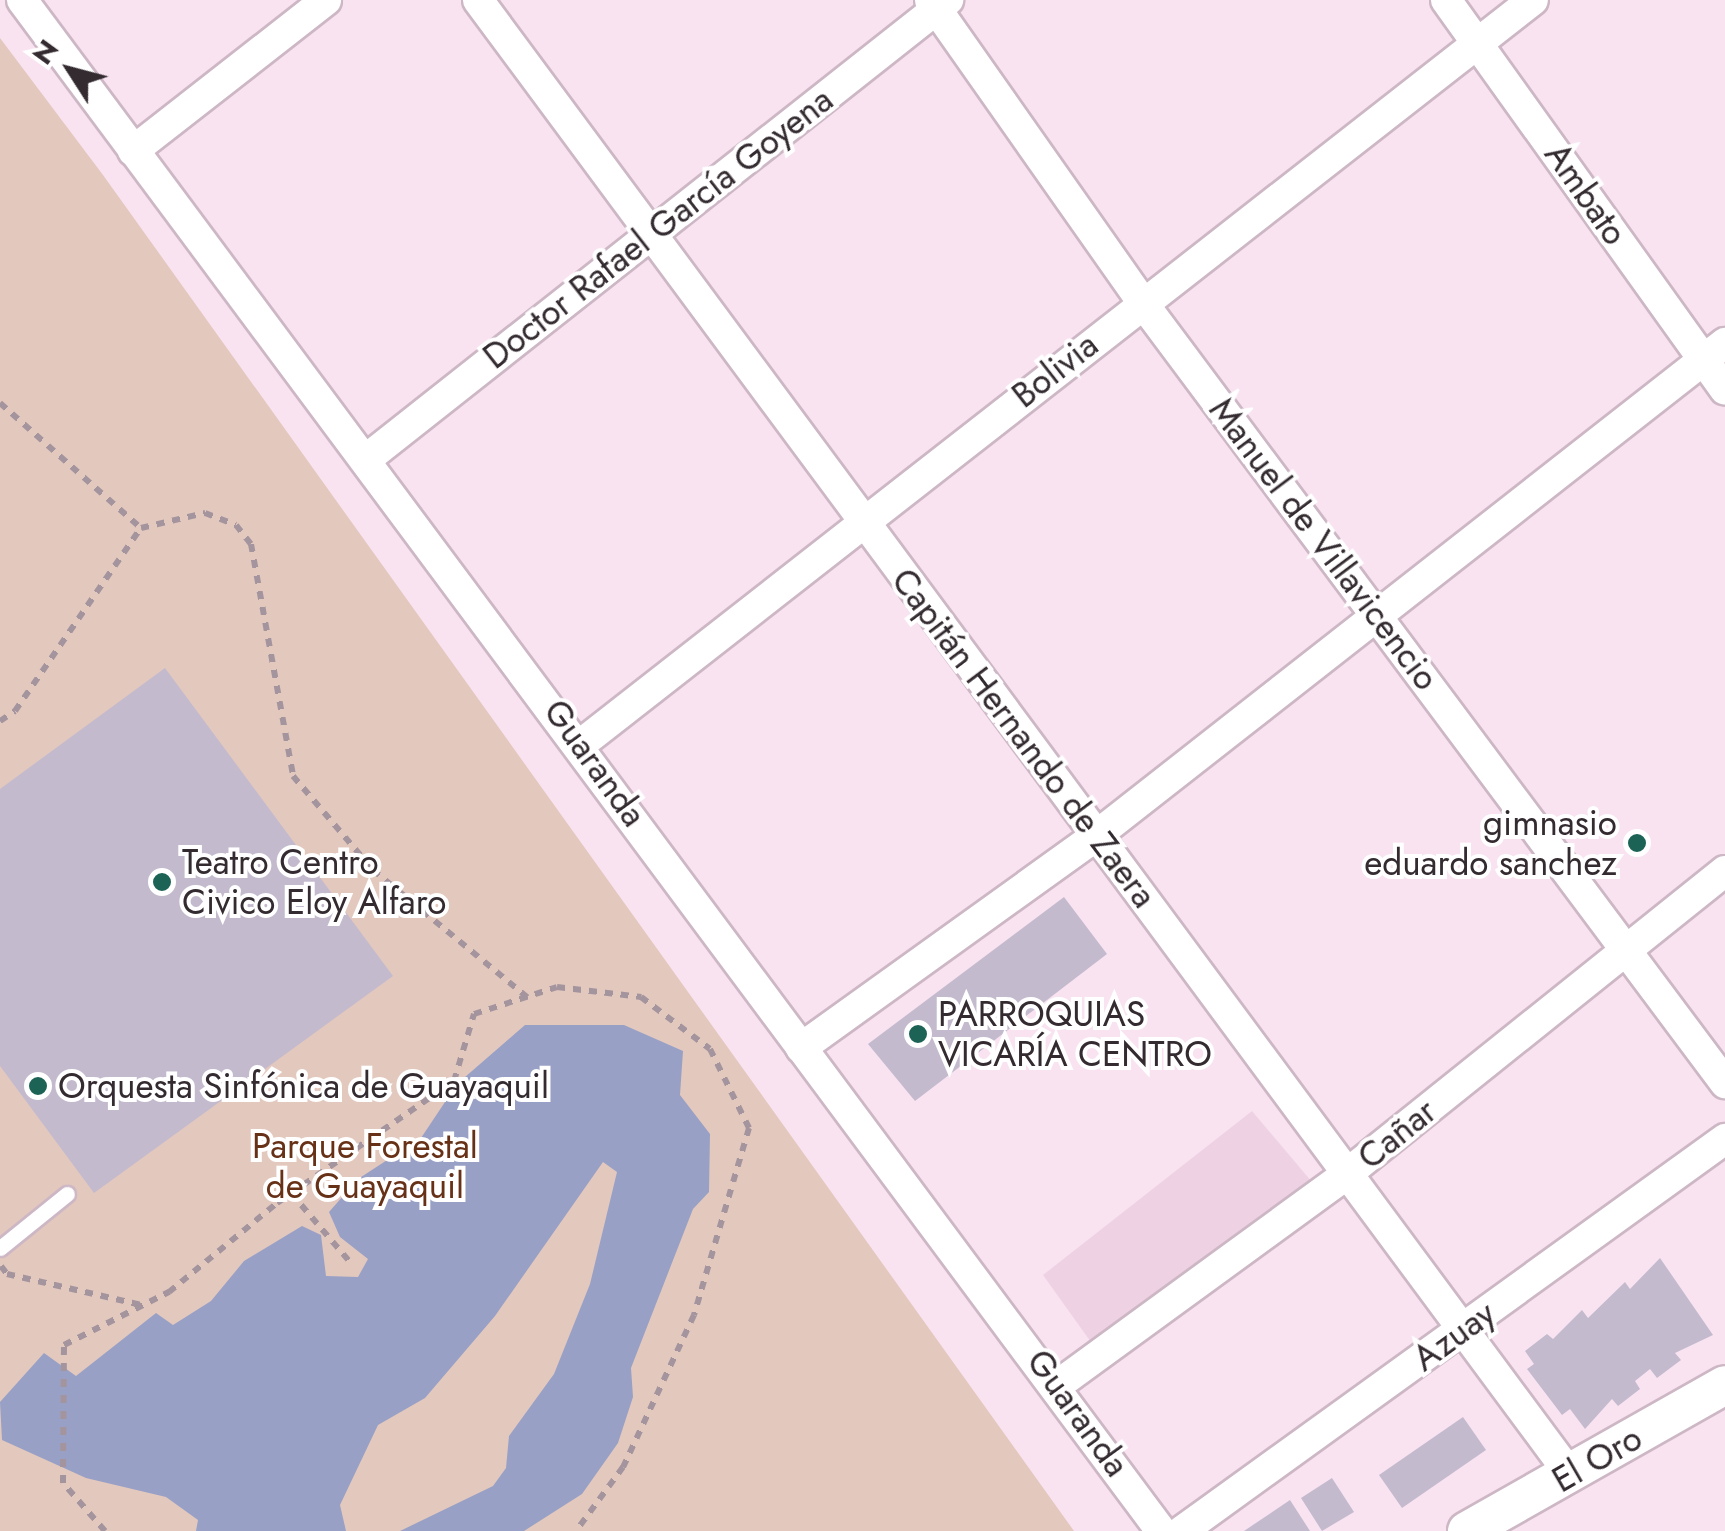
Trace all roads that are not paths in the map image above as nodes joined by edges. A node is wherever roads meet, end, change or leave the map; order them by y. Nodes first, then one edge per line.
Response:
1 (22, 0) edge
2 (326, 0) edge
3 (478, 0) edge
4 (1446, 0) edge
5 (1533, 0) edge
6 (938, 3) edge
7 (1478, 42) junction
8 (133, 150) junction
9 (652, 234) junction
10 (1142, 302) junction
11 (1714, 351) edge
12 (1725, 389) edge
13 (369, 457) junction
14 (862, 522) junction
15 (1379, 616) junction
16 (581, 744) junction
17 (1097, 836) junction
18 (1725, 871) edge
19 (1626, 950) junction
20 (801, 1048) junction
21 (1725, 1083) edge
22 (1725, 1139) edge
23 (1348, 1174) junction
24 (66, 1194) dead end
25 (0, 1248) edge
26 (1463, 1330) junction
27 (1059, 1384) junction
28 (1725, 1386) edge
29 (1570, 1474) junction
30 (1161, 1531) edge
31 (1182, 1531) edge
32 (1467, 1531) edge

1 - 8 street, Guaranda
2 - 8 street
3 - 9 street, Capitán Hernando de Zaera
4 - 7 street, Ambato
5 - 7 street, Bolivia
6 - 9 street, Doctor Rafael García Goyena
6 - 10 street, Manuel de Villavicencio
7 - 10 street, Bolivia
7 - 11 street, Ambato
8 - 13 street, Guaranda
9 - 13 street, Doctor Rafael García Goyena
9 - 14 street, Capitán Hernando de Zaera
10 - 14 street, Bolivia
10 - 15 street, Manuel de Villavicencio
11 - 12 street, Ambato
11 - 15 street
13 - 16 street, Guaranda
14 - 16 street, Bolivia
14 - 17 street, Capitán Hernando de Zaera
15 - 17 street
15 - 19 street, Manuel de Villavicencio
16 - 20 street, Guaranda
17 - 20 street
17 - 23 street, Capitán Hernando de Zaera
18 - 19 street, Cañar
19 - 21 street, Manuel de Villavicencio
19 - 23 street, Cañar
20 - 27 street, Guaranda
22 - 26 street, Azuay
23 - 26 street, Capitán Hernando de Zaera
23 - 27 street, Cañar
24 - 25 lane
26 - 29 street, Capitán Hernando de Zaera
26 - 31 street, Azuay
27 - 30 street, Guaranda
28 - 29 street, El Oro
29 - 32 street, El Oro

